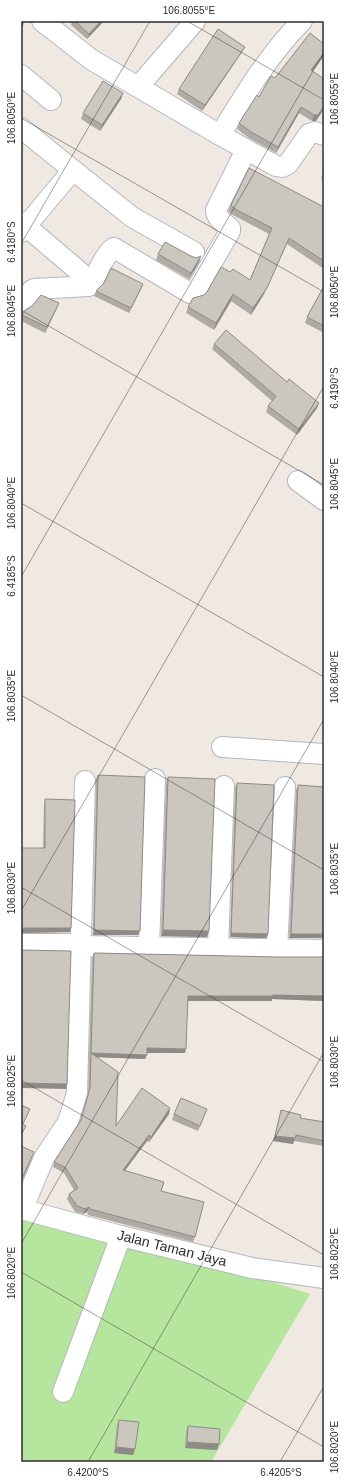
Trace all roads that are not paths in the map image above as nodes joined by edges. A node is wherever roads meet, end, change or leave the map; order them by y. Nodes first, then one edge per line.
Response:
1 (42, 21) edge
2 (195, 21) edge
3 (302, 21) edge
4 (21, 75) edge
5 (138, 87) junction
6 (51, 100) dead end
7 (21, 128) edge
8 (220, 135) junction
9 (324, 135) edge
10 (246, 150) junction
11 (73, 170) junction
12 (23, 226) edge
13 (194, 252) dead end
14 (81, 273) dead end
15 (21, 305) edge
16 (298, 481) dead end
17 (324, 500) edge
18 (222, 746) dead end
19 (324, 754) edge
20 (155, 779) dead end
21 (85, 781) dead end
22 (224, 786) dead end
23 (285, 787) dead end
24 (21, 944) edge
25 (81, 945) junction
26 (149, 947) junction
27 (218, 948) junction
28 (277, 950) junction
29 (324, 950) edge
30 (22, 1210) edge
31 (121, 1236) junction
32 (324, 1278) edge
33 (63, 1392) dead end

1 - 5 street
2 - 5 street
3 - 8 street
4 - 6 street
5 - 8 street
7 - 11 street
8 - 10 street
9 - 10 street
10 - 15 street
11 - 12 street
11 - 13 street
12 - 14 street
16 - 17 street
18 - 19 street
20 - 26 street
21 - 25 street
22 - 27 street
23 - 28 street
24 - 25 street
25 - 26 street
25 - 30 street
26 - 27 street
27 - 28 street
28 - 29 street
30 - 31 street, Jalan Taman Jaya
31 - 32 street, Jalan Taman Jaya
31 - 33 street

